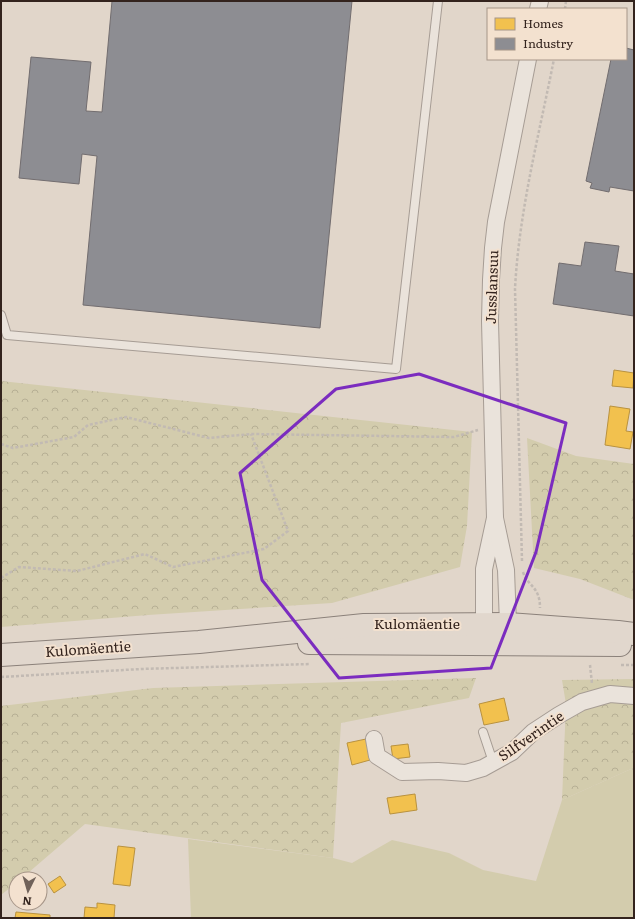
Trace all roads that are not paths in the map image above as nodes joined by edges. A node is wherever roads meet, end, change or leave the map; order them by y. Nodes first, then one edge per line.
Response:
1 (438, 1) edge
2 (528, 60) edge
3 (1, 315) edge
4 (495, 518) junction
5 (484, 624) junction
6 (508, 624) junction
7 (634, 634) edge
8 (200, 642) junction
9 (497, 644) junction
10 (634, 645) edge
11 (1, 655) edge
12 (634, 696) edge
13 (483, 732) dead end
14 (374, 739) dead end
15 (493, 762) junction

1 - 3 lane
2 - 4 street, Jusslansuu
4 - 5 street, Jusslansuu
4 - 6 street, Jusslansuu
5 - 6 main road, Kulomäentie
5 - 8 main road, Kulomäentie
5 - 9 street
6 - 7 main road, Kulomäentie
6 - 9 street
8 - 9 main road, Kulomäentie
8 - 11 main road, Kulomäentie
9 - 10 main road, Kulomäentie
12 - 15 street, Silfverintie
13 - 15 lane
14 - 15 street, Silfverintie

